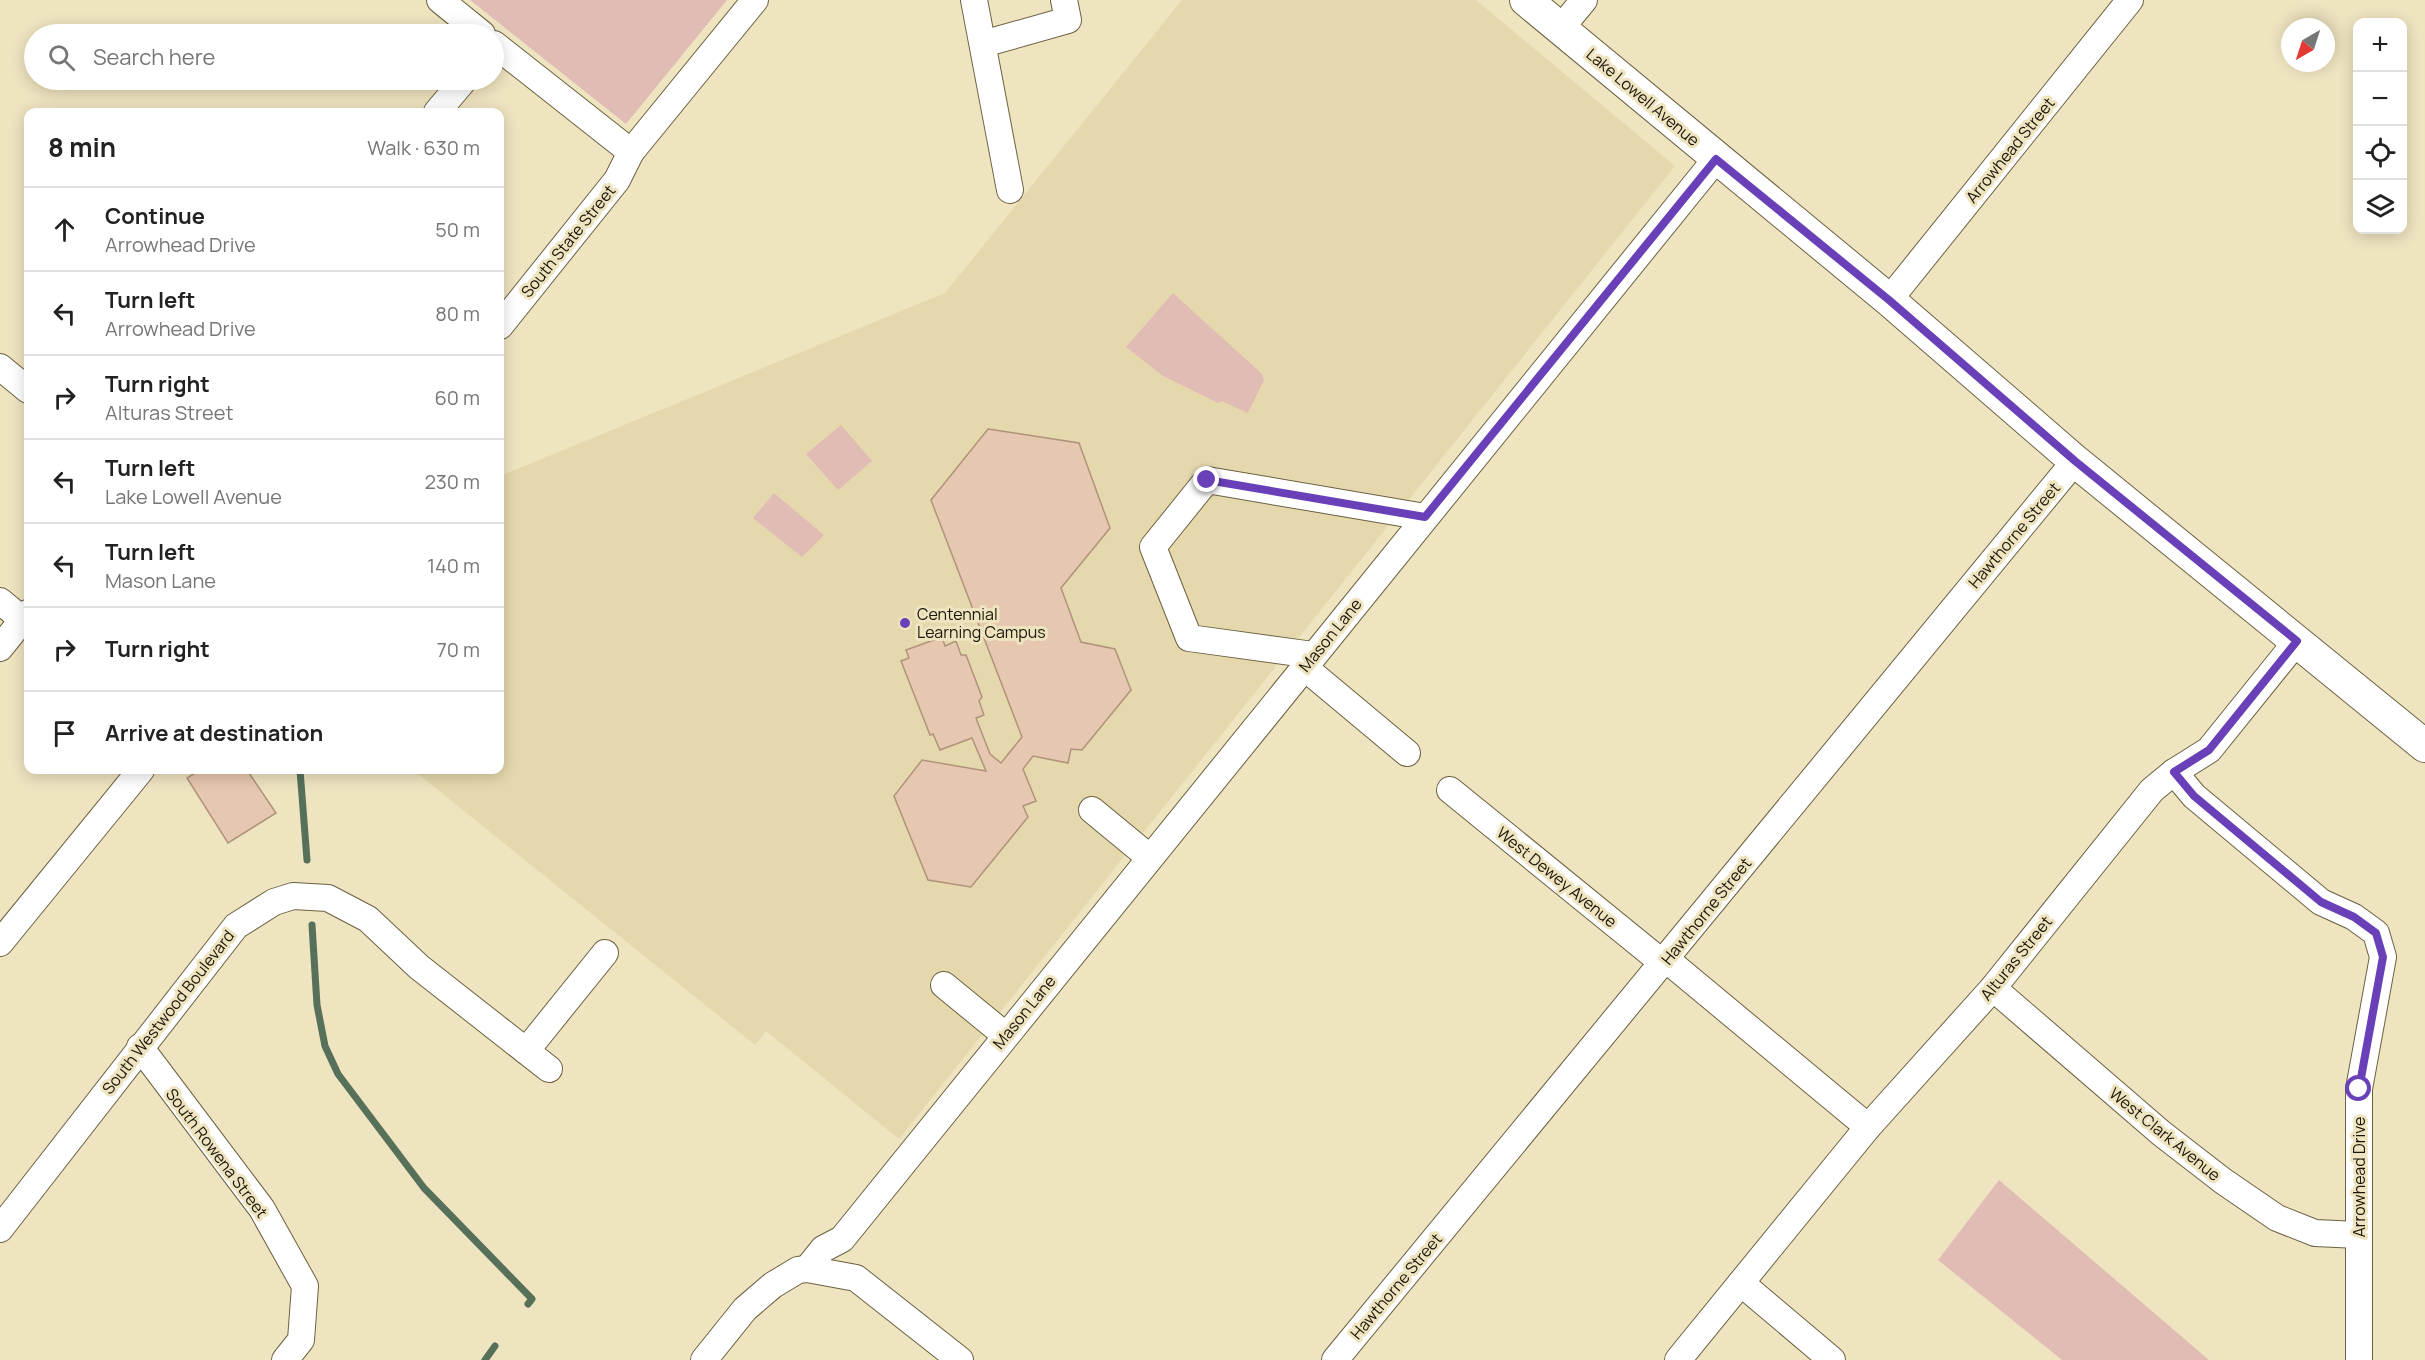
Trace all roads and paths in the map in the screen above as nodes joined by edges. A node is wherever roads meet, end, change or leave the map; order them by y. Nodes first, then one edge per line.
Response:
1 (440, 0) edge
2 (755, 0) edge
3 (974, 0) edge
4 (1064, 0) edge
5 (1526, 0) edge
6 (1584, 0) edge
7 (2130, 0) edge
8 (470, 24) edge
9 (1561, 28) junction
10 (983, 44) junction
11 (504, 52) edge
12 (456, 90) edge
13 (440, 108) edge
14 (631, 152) junction
15 (1716, 159) junction
16 (1010, 190) dead end
17 (1889, 300) junction
18 (504, 321) edge
19 (0, 367) edge
20 (24, 387) edge
21 (2075, 461) junction
22 (1425, 517) junction
23 (0, 602) edge
24 (24, 615) edge
25 (24, 618) edge
26 (2297, 641) junction
27 (0, 648) edge
28 (1308, 661) junction
29 (2425, 746) edge
30 (1407, 753) dead end
31 (2174, 772) junction
32 (138, 774) edge
33 (1450, 790) dead end
34 (1092, 810) dead end
35 (1149, 857) junction
36 (0, 943) edge
37 (605, 953) dead end
38 (1665, 962) junction
39 (944, 985) dead end
40 (1994, 988) junction
41 (1005, 1035) junction
42 (140, 1047) junction
43 (526, 1051) junction
44 (549, 1069) dead end
45 (1868, 1127) junction
46 (0, 1229) edge
47 (2359, 1235) junction
48 (807, 1269) junction
49 (1741, 1283) junction
50 (285, 1360) edge
51 (704, 1360) edge
52 (960, 1360) edge
53 (1335, 1360) edge
54 (1678, 1360) edge
55 (1832, 1360) edge
56 (2359, 1360) edge

1 - 8 street
2 - 14 street, South State Street
3 - 10 street
4 - 10 street
5 - 9 main road, Lake Lowell Avenue
6 - 9 street
7 - 17 street, Arrowhead Street
9 - 15 main road, Lake Lowell Avenue
10 - 16 street
11 - 14 street
12 - 13 street
14 - 18 street, South State Street
15 - 17 main road, Lake Lowell Avenue
15 - 22 street, Mason Lane
17 - 21 main road, Lake Lowell Avenue
19 - 20 street
21 - 26 main road, Lake Lowell Avenue
21 - 38 street, Hawthorne Street
22 - 28 street, Mason Lane
22 - 28 street
23 - 24 street
25 - 27 street
26 - 29 main road, Lake Lowell Avenue
26 - 31 street, Alturas Street
28 - 30 street
28 - 35 street, Mason Lane
31 - 40 street, Alturas Street
31 - 47 street, Arrowhead Drive
32 - 36 street
33 - 38 street, West Dewey Avenue
34 - 35 street
35 - 41 street, Mason Lane
37 - 43 street
38 - 45 street, West Dewey Avenue
38 - 53 street, Hawthorne Street
39 - 41 street
40 - 45 street, Alturas Street
40 - 47 street, West Clark Avenue
41 - 48 street, Mason Lane
42 - 43 street, South Westwood Boulevard
42 - 46 street, South Westwood Boulevard
42 - 50 street, South Rowena Street
43 - 44 street, South Westwood Boulevard
45 - 49 street, Alturas Street
47 - 56 street, Arrowhead Drive
48 - 51 street
48 - 52 street
49 - 54 street, Alturas Street
49 - 55 street

